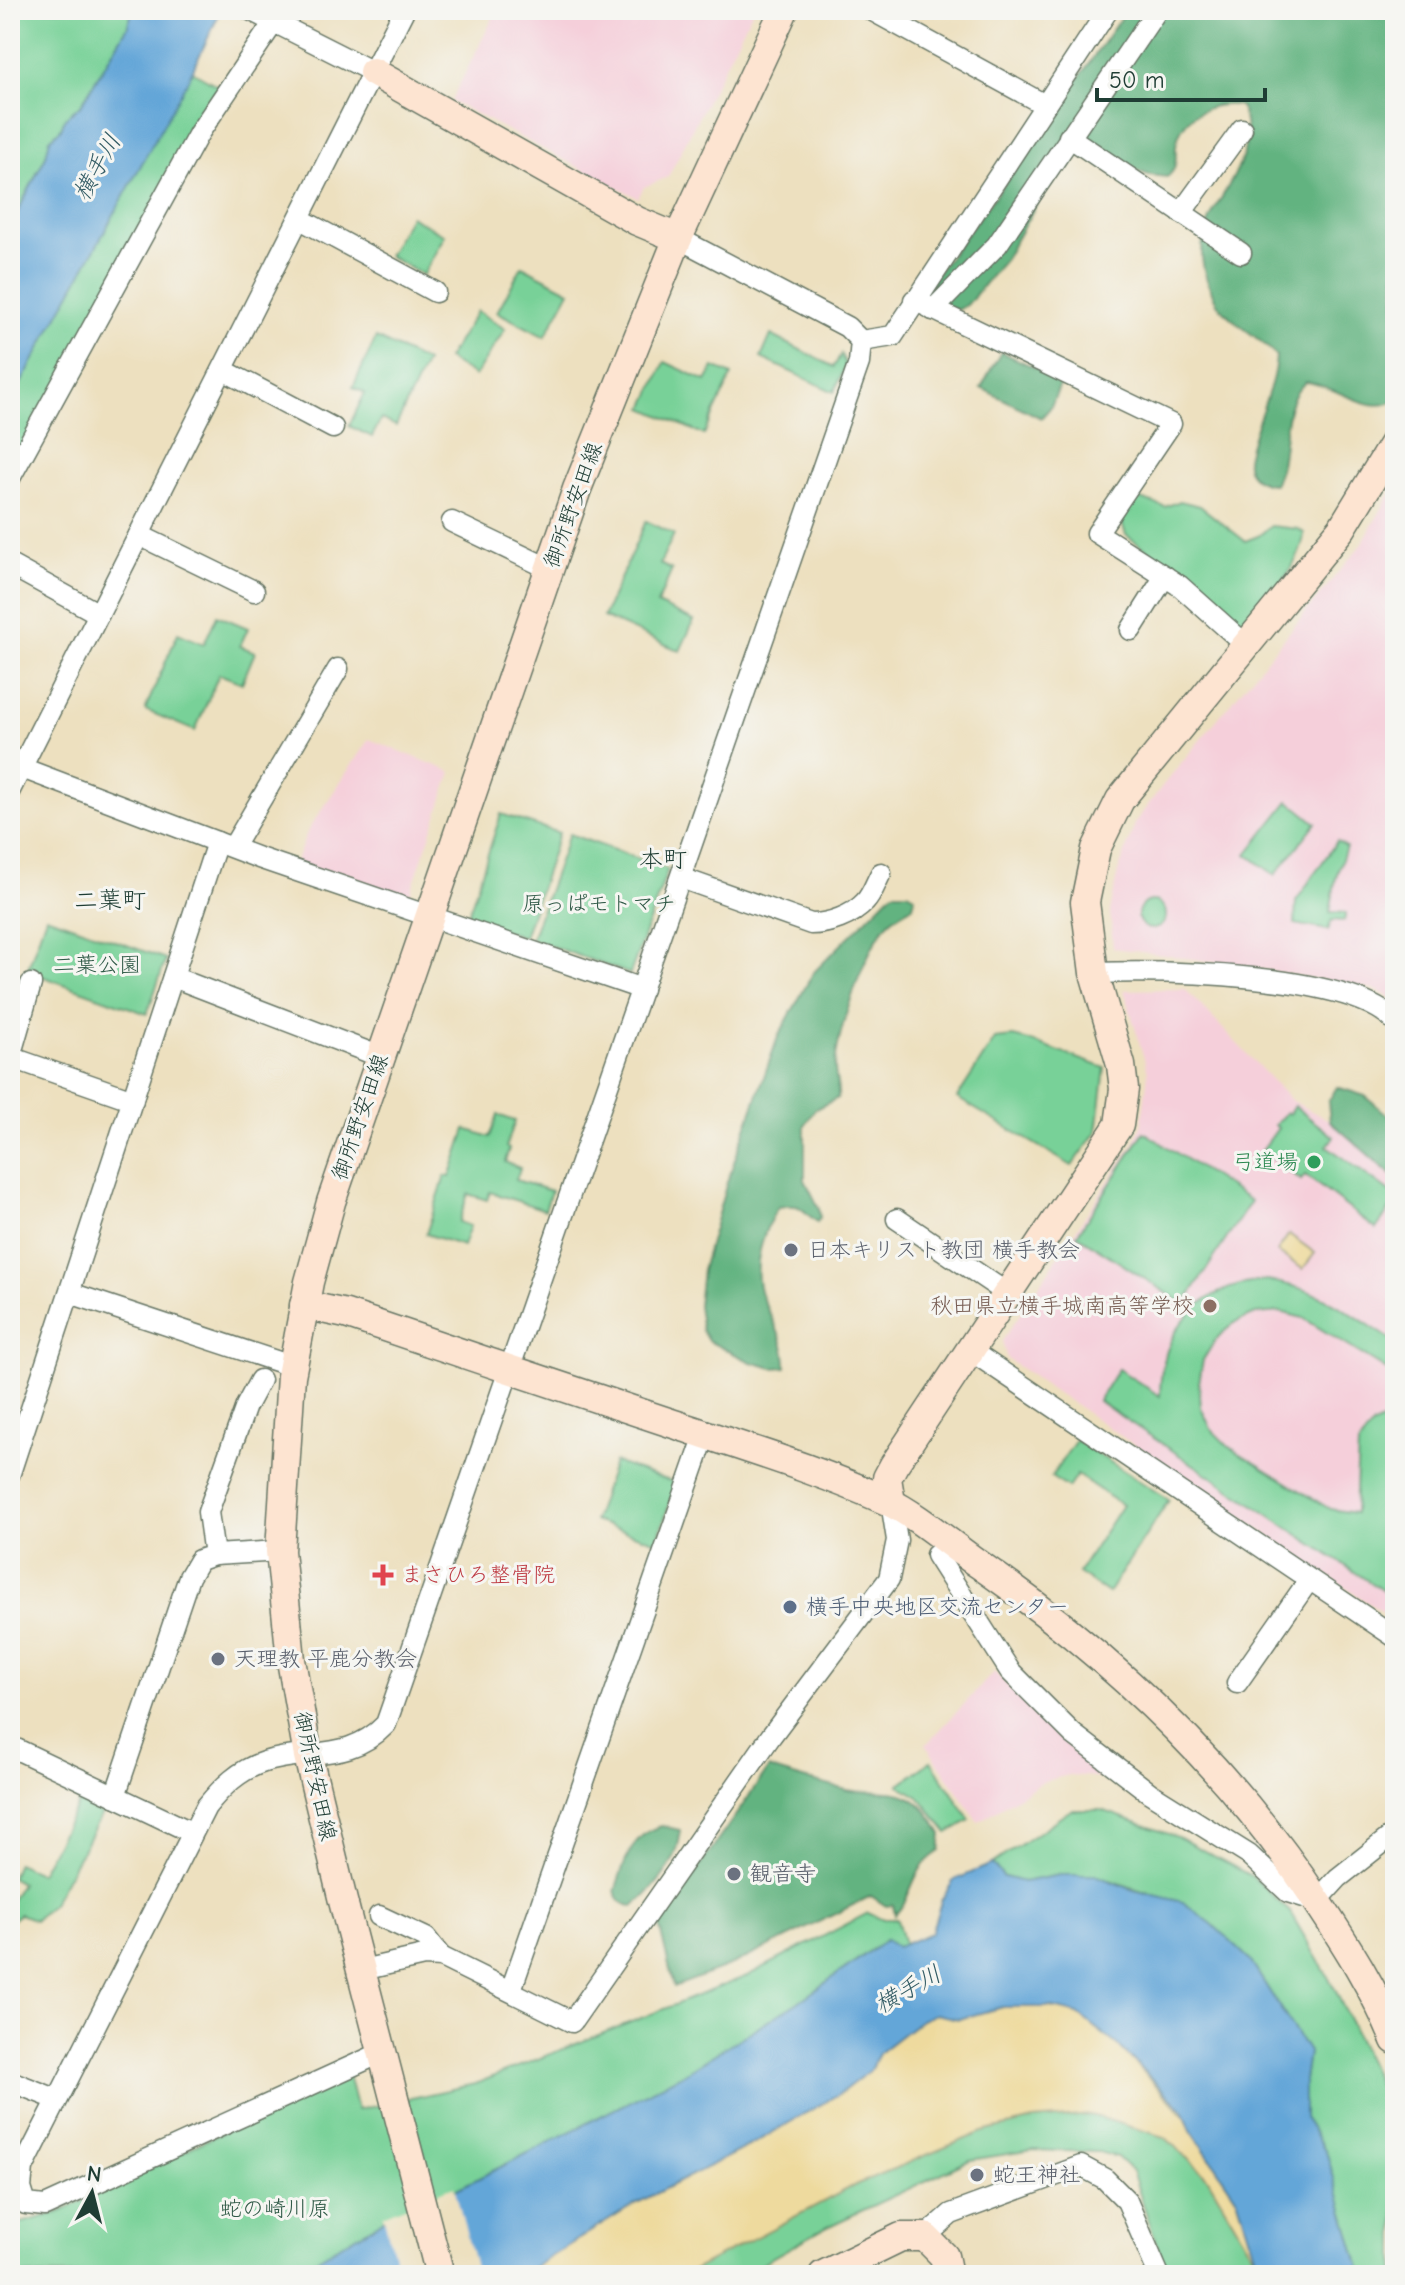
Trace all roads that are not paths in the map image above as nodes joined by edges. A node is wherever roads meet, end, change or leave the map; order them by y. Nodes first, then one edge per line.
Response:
1 (404, 10) edge
2 (784, 10) edge
3 (871, 10) edge
4 (1108, 10) edge
5 (1157, 10) edge
6 (264, 17) edge
7 (373, 72) junction
8 (1045, 105) junction
9 (1242, 129) dead end
10 (1069, 137) junction
11 (1181, 213) junction
12 (300, 219) junction
13 (678, 238) junction
14 (1241, 253) dead end
15 (435, 292) dead end
16 (914, 300) junction
17 (933, 310) junction
18 (861, 341) junction
19 (223, 370) junction
20 (333, 428) dead end
21 (1395, 441) edge
22 (10, 478) edge
23 (452, 522) dead end
24 (139, 535) junction
25 (10, 565) edge
26 (550, 569) junction
27 (1165, 576) junction
28 (254, 591) dead end
29 (99, 614) junction
30 (1131, 630) dead end
31 (1247, 646) junction
32 (338, 669) dead end
33 (14, 779) edge
34 (225, 845) junction
35 (881, 873) dead end
36 (681, 878) junction
37 (429, 916) junction
38 (1094, 973) junction
39 (173, 977) junction
40 (31, 984) dead end
41 (642, 989) junction
42 (1395, 1021) edge
43 (10, 1057) edge
44 (381, 1057) junction
45 (133, 1100) junction
46 (897, 1219) dead end
47 (70, 1293) junction
48 (1008, 1294) junction
49 (304, 1305) junction
50 (971, 1351) junction
51 (291, 1366) junction
52 (509, 1369) junction
53 (260, 1380) dead end
54 (705, 1435) junction
55 (10, 1473) edge
56 (891, 1502) junction
57 (280, 1551) junction
58 (214, 1555) junction
59 (936, 1555) dead end
60 (1309, 1580) junction
61 (1395, 1637) edge
62 (1237, 1683) dead end
63 (10, 1746) edge
64 (308, 1756) junction
65 (115, 1796) junction
66 (191, 1832) junction
67 (1395, 1833) edge
68 (1317, 1901) junction
69 (379, 1916) dead end
70 (441, 1957) junction
71 (362, 1970) junction
72 (511, 1990) junction
73 (1395, 2040) edge
74 (383, 2052) junction
75 (10, 2081) edge
76 (56, 2099) junction
77 (15, 2190) edge
78 (925, 2237) junction
79 (440, 2275) edge
80 (823, 2275) edge
81 (948, 2275) edge
82 (1159, 2275) edge

1 - 7 street
2 - 13 street, 御所野安田線
3 - 8 street
4 - 8 street
5 - 10 street
6 - 7 street
6 - 22 street
7 - 12 street
7 - 13 street
8 - 16 street
9 - 11 street
10 - 11 street
10 - 17 street
11 - 14 street
12 - 15 street
12 - 19 street
13 - 18 street
13 - 26 street, 御所野安田線
16 - 17 street
16 - 18 street
17 - 27 street
18 - 36 street
19 - 20 street
19 - 24 street
21 - 31 street
23 - 26 street
24 - 28 street
24 - 29 street
25 - 29 street
26 - 37 street, 御所野安田線
27 - 30 street
27 - 31 street
29 - 33 street
31 - 38 street
32 - 34 street
33 - 34 street
34 - 37 street
34 - 39 street
35 - 36 street
36 - 41 street
37 - 41 street
37 - 44 street, 御所野安田線
38 - 42 street
38 - 48 street
39 - 44 street
39 - 45 street
40 - 43 street
41 - 52 street
43 - 45 street
44 - 49 street, 御所野安田線
45 - 47 street
46 - 48 street
47 - 51 street
47 - 55 street
48 - 50 street
49 - 51 street, 御所野安田線
49 - 52 street
50 - 56 street
50 - 60 street
51 - 57 street, 御所野安田線
52 - 54 street
52 - 64 street
53 - 58 street
54 - 56 street
54 - 72 street
56 - 68 street
56 - 72 street
57 - 58 street
57 - 64 street, 御所野安田線
58 - 65 street
59 - 68 street
60 - 61 street
60 - 62 street
63 - 65 street
64 - 66 street
64 - 71 street, 御所野安田線
65 - 66 street
66 - 76 street
67 - 68 street
68 - 73 street
69 - 70 street
70 - 71 street
70 - 72 street
71 - 74 street, 御所野安田線
74 - 77 street
74 - 79 street, 御所野安田線
75 - 76 street
76 - 77 street
78 - 80 street
78 - 81 street
78 - 82 street

